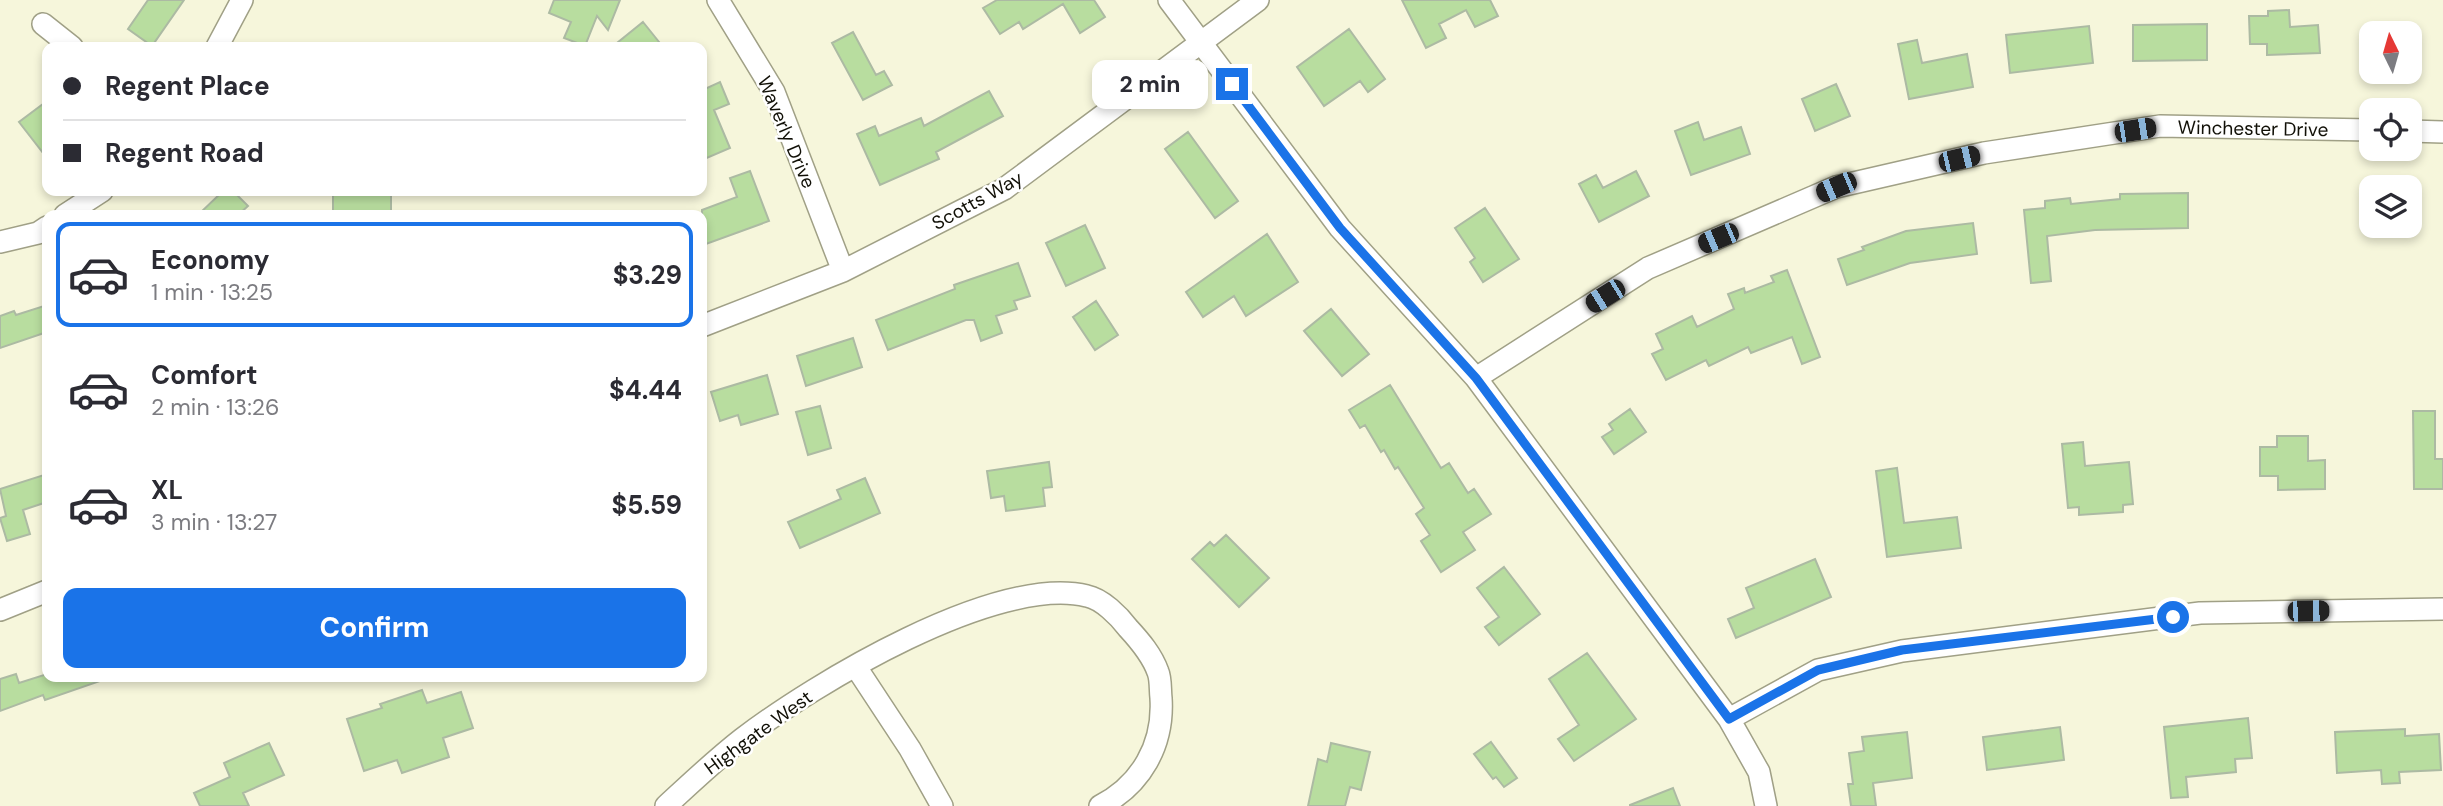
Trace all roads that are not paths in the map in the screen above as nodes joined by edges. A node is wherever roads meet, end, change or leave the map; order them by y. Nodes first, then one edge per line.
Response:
1 (243, 0) edge
2 (718, 0) edge
3 (1169, 0) edge
4 (1258, 0) edge
5 (43, 24) dead end
6 (66, 42) edge
7 (220, 42) edge
8 (1202, 43) junction
9 (2359, 130) edge
10 (2422, 131) edge
11 (2443, 132) edge
12 (94, 196) edge
13 (73, 210) edge
14 (42, 230) edge
15 (0, 242) edge
16 (843, 271) junction
17 (707, 324) edge
18 (1476, 378) junction
19 (42, 593) edge
20 (2443, 609) edge
21 (0, 610) edge
22 (856, 667) junction
23 (1729, 719) junction
24 (666, 806) edge
25 (942, 806) edge
26 (1100, 806) edge
27 (1766, 806) edge

1 - 7 street
2 - 16 street, Waverly Drive
3 - 8 street
4 - 8 street, Scotts Way
5 - 6 street
8 - 16 street, Scotts Way
8 - 18 street
9 - 18 street, Winchester Drive
10 - 11 street
12 - 13 street
14 - 15 street
16 - 17 street, Scotts Way
18 - 23 street
19 - 21 street
20 - 23 street
22 - 24 street, Highgate West
22 - 25 street
22 - 26 street, Highgate West
23 - 27 street

